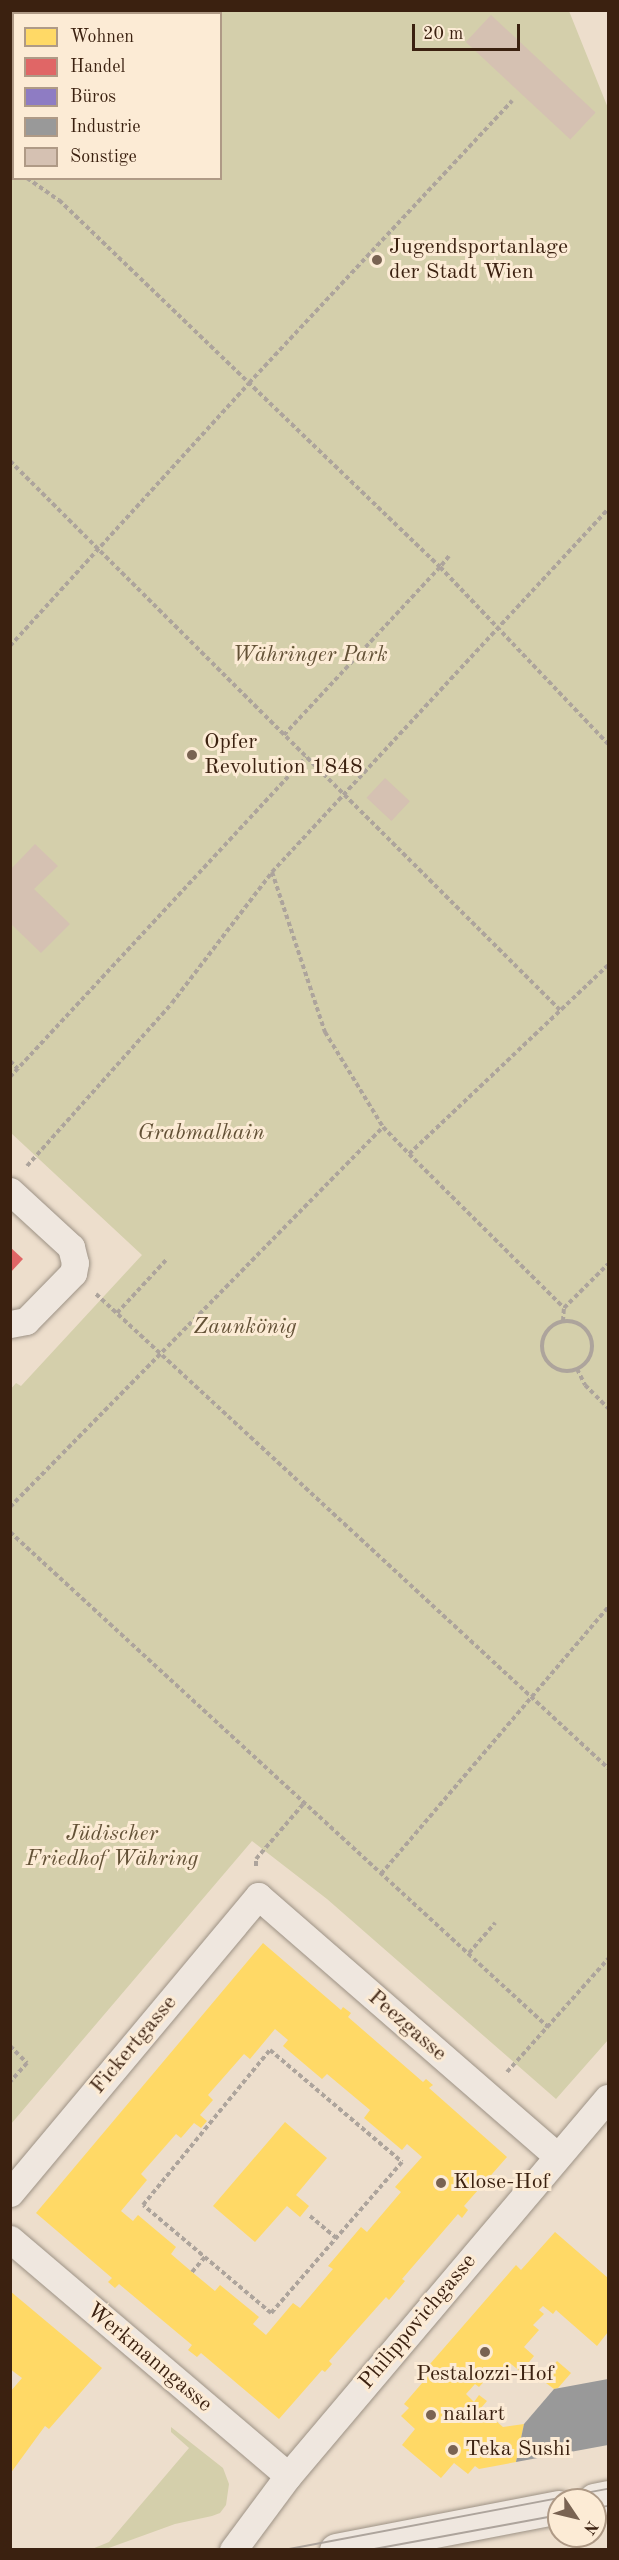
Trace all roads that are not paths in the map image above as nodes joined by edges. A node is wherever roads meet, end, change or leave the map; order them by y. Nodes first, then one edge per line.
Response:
1 (10, 1191) edge
2 (10, 1324) edge
3 (258, 1896) joint
4 (609, 2098) edge
5 (557, 2156) junction
6 (10, 2193) edge
7 (10, 2239) edge
8 (288, 2476) junction
9 (547, 2509) edge
10 (233, 2550) edge
11 (336, 2550) edge

1 - 2 street
3 - 5 street, Peezgasse
3 - 6 street, Fickertgasse
4 - 5 street, Philippovichgasse
5 - 8 street, Philippovichgasse
7 - 8 street, Werkmanngasse
8 - 10 street, Philippovichgasse
9 - 11 main road

